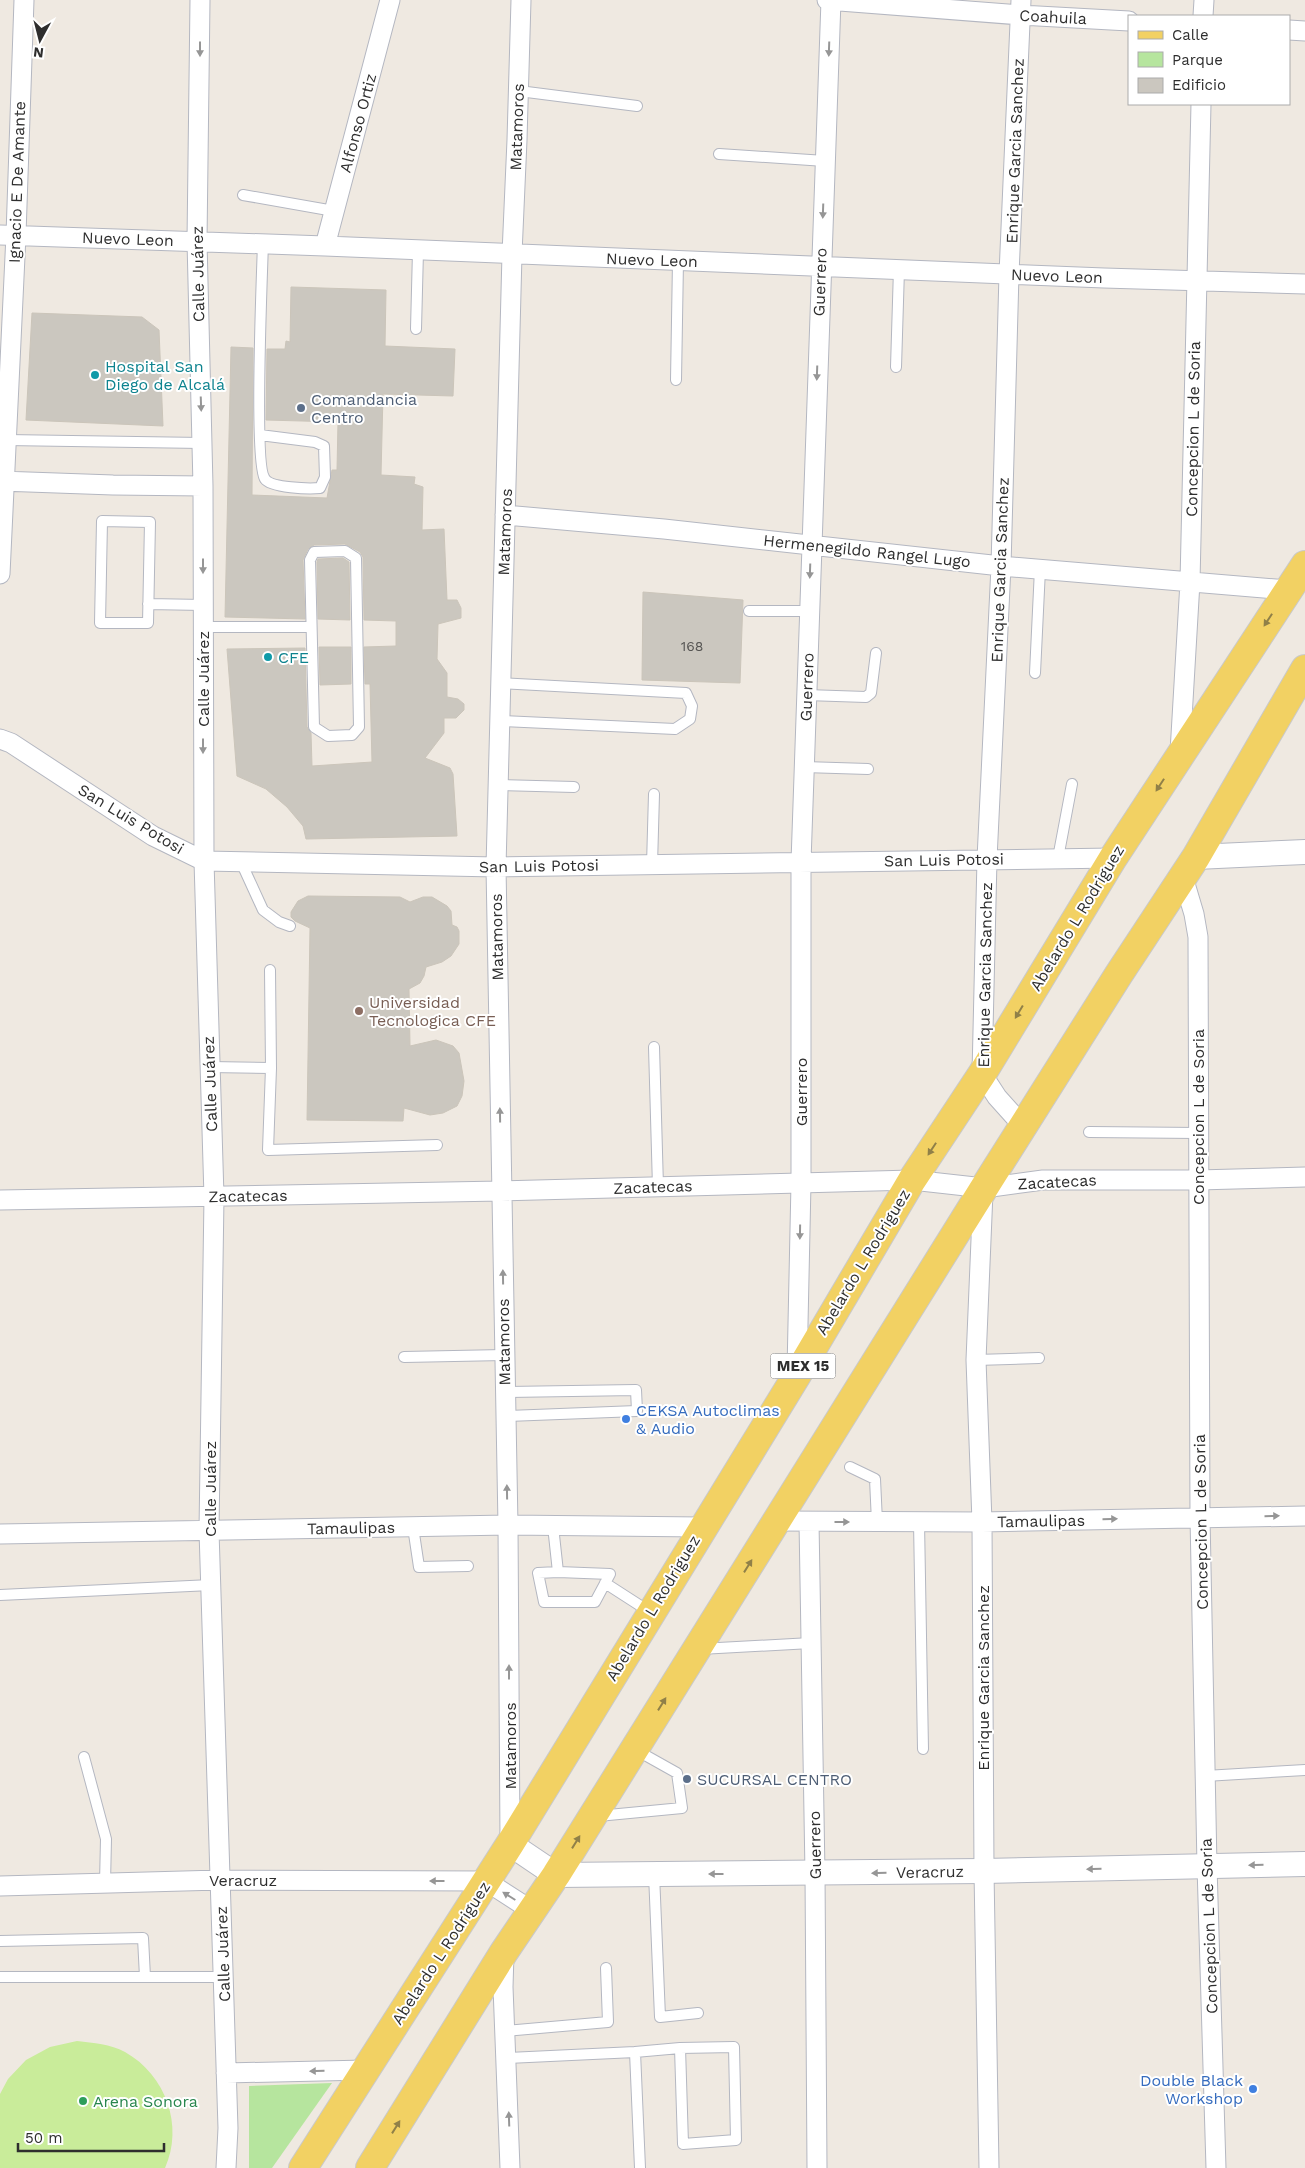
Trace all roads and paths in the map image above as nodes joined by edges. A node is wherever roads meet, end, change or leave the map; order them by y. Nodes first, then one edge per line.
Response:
1 (24, 0) edge
2 (200, 0) edge
3 (390, 0) edge
4 (521, 0) edge
5 (830, 0) edge
6 (1204, 0) edge
7 (1021, 8) edge
8 (1203, 15) edge
9 (1128, 21) edge
10 (1290, 30) edge
11 (1305, 31) edge
12 (519, 90) junction
13 (1200, 105) edge
14 (637, 106) dead end
15 (719, 154) dead end
16 (825, 162) junction
17 (244, 195) dead end
18 (334, 211) junction
19 (8, 235) edge
20 (197, 241) junction
21 (262, 243) junction
22 (325, 246) junction
23 (418, 251) junction
24 (512, 254) junction
25 (678, 261) junction
26 (821, 266) junction
27 (899, 269) junction
28 (1009, 274) junction
29 (1196, 280) junction
30 (1305, 284) edge
31 (416, 329) dead end
32 (896, 367) dead end
33 (676, 380) dead end
34 (260, 435) junction
35 (6, 440) junction
36 (202, 443) junction
37 (2, 481) edge
38 (203, 486) junction
39 (505, 516) junction
40 (811, 544) junction
41 (1305, 565) edge
42 (1001, 566) junction
43 (1040, 569) junction
44 (0, 574) edge
45 (1190, 582) junction
46 (1288, 590) junction
47 (148, 604) junction
48 (203, 605) junction
49 (749, 611) dead end
50 (809, 611) junction
51 (203, 627) junction
52 (311, 627) junction
53 (876, 653) dead end
54 (1305, 669) edge
55 (1036, 672) dead end
56 (500, 683) junction
57 (806, 695) junction
58 (500, 721) junction
59 (0, 739) edge
60 (1180, 754) junction
61 (804, 767) junction
62 (868, 769) dead end
63 (1072, 784) dead end
64 (498, 785) junction
65 (574, 787) dead end
66 (654, 794) dead end
67 (1305, 852) edge
68 (1058, 858) junction
69 (1113, 858) junction
70 (987, 859) junction
71 (204, 861) junction
72 (241, 862) junction
73 (801, 862) junction
74 (652, 865) junction
75 (496, 867) junction
76 (1190, 867) junction
77 (290, 926) dead end
78 (270, 970) dead end
79 (654, 1047) dead end
80 (210, 1067) junction
81 (270, 1068) junction
82 (982, 1074) junction
83 (1023, 1126) junction
84 (1089, 1132) dead end
85 (1198, 1132) junction
86 (437, 1145) dead end
87 (1305, 1177) edge
88 (912, 1180) junction
89 (1198, 1180) junction
90 (801, 1183) junction
91 (658, 1187) junction
92 (984, 1188) junction
93 (501, 1191) junction
94 (214, 1197) junction
95 (0, 1200) edge
96 (504, 1355) junction
97 (404, 1357) dead end
98 (1039, 1358) dead end
99 (976, 1360) junction
100 (797, 1374) junction
101 (505, 1392) junction
102 (505, 1416) junction
103 (850, 1467) dead end
104 (1305, 1516) edge
105 (1200, 1517) junction
106 (776, 1522) junction
107 (809, 1522) junction
108 (877, 1522) junction
109 (919, 1522) junction
110 (982, 1522) junction
111 (508, 1525) junction
112 (553, 1526) junction
113 (413, 1527) junction
114 (702, 1527) junction
115 (209, 1531) junction
116 (0, 1534) edge
117 (468, 1566) dead end
118 (558, 1572) junction
119 (605, 1583) junction
120 (211, 1585) junction
121 (0, 1595) edge
122 (651, 1612) junction
123 (811, 1643) junction
124 (697, 1649) junction
125 (634, 1749) junction
126 (923, 1749) dead end
127 (84, 1758) dead end
128 (1305, 1770) edge
129 (1205, 1776) junction
130 (592, 1817) junction
131 (510, 1844) junction
132 (1305, 1864) edge
133 (1207, 1866) junction
134 (984, 1871) junction
135 (815, 1873) junction
136 (654, 1874) junction
137 (556, 1875) junction
138 (220, 1880) junction
139 (486, 1881) junction
140 (105, 1883) junction
141 (0, 1886) edge
142 (532, 1910) junction
143 (0, 1941) edge
144 (504, 1952) junction
145 (606, 1968) dead end
146 (0, 1977) edge
147 (144, 1977) junction
148 (223, 1977) junction
149 (698, 2013) dead end
150 (505, 2031) junction
151 (680, 2048) junction
152 (635, 2052) junction
153 (506, 2058) junction
154 (366, 2070) junction
155 (226, 2073) junction
156 (228, 2167) edge
157 (303, 2168) edge
158 (370, 2168) edge
159 (510, 2168) edge
160 (640, 2168) edge
161 (817, 2168) edge
162 (989, 2168) edge
163 (1216, 2168) edge

1 - 19 street, Ignacio E De Amante
2 -> 20 street, Calle Juárez
3 - 18 street, Alfonso Ortiz
4 - 12 street, Matamoros
5 - 7 street, Coahuila
5 -> 16 street, Guerrero
6 - 8 street
7 - 9 street, Coahuila
7 - 28 street, Enrique Garcia Sanchez
10 - 11 street
12 - 14 lane
12 - 24 street, Matamoros
13 - 29 street, Concepcion L de Soria
15 - 16 lane
16 -> 26 street, Guerrero
17 - 18 lane
18 - 22 street, Alfonso Ortiz
19 - 20 street, Nuevo Leon
19 - 35 street, Ignacio E De Amante
20 - 21 street, Nuevo Leon
20 -> 36 street, Calle Juárez
21 - 22 street, Nuevo Leon
21 - 34 lane
22 - 23 street, Nuevo Leon
23 - 24 street, Nuevo Leon
23 - 31 lane
24 - 25 street, Nuevo Leon
24 - 39 street, Matamoros
25 - 26 street, Nuevo Leon
25 - 33 lane
26 - 27 street, Nuevo Leon
26 -> 40 street, Guerrero
27 - 28 street, Nuevo Leon
27 - 32 lane
28 - 29 street, Nuevo Leon
28 - 42 street, Enrique Garcia Sanchez
29 - 30 street, Nuevo Leon
29 - 45 street, Concepcion L de Soria
34 - 34 lane
35 - 36 lane
35 - 37 street, Ignacio E De Amante
36 - 38 street, Calle Juárez
37 - 38 street
37 - 44 street, Ignacio E De Amante
38 -> 48 street, Calle Juárez
39 - 40 street, Hermenegildo Rangel Lugo
39 - 56 street, Matamoros
40 - 42 street, Hermenegildo Rangel Lugo
40 -> 50 street, Guerrero
41 - 46 main road, Abelardo L Rodriguez / MEX 15
42 - 43 street, Hermenegildo Rangel Lugo
42 - 70 street, Enrique Garcia Sanchez
43 - 45 street, Hermenegildo Rangel Lugo
43 - 55 lane
45 - 46 street, Hermenegildo Rangel Lugo
45 - 60 street, Concepcion L de Soria
46 -> 60 main road, Abelardo L Rodriguez / MEX 15
47 - 47 lane
47 - 48 lane
48 - 51 street, Calle Juárez
49 - 50 lane
50 - 57 street, Guerrero
51 - 52 lane
51 -> 71 street, Calle Juárez
52 - 52 lane
53 - 57 lane
54 - 76 main road
56 - 58 street, Matamoros
56 - 58 lane
57 - 61 street, Guerrero
58 - 64 street, Matamoros
59 - 71 street, San Luis Potosi
60 -> 69 main road, Abelardo L Rodriguez / MEX 15
61 - 62 lane
61 - 73 street, Guerrero
63 - 68 lane
64 - 65 lane
64 - 75 street, Matamoros
66 - 74 lane
67 - 76 street
68 - 69 street, San Luis Potosi
68 - 70 street, San Luis Potosi
69 -> 82 main road, Abelardo L Rodriguez / MEX 15
70 - 73 street, San Luis Potosi
70 - 82 street, Enrique Garcia Sanchez
71 - 72 street, San Luis Potosi
71 - 80 street, Calle Juárez
72 - 75 street, San Luis Potosi
72 - 77 lane
73 - 74 street, San Luis Potosi
73 - 90 street, Guerrero
74 - 75 street, San Luis Potosi
93 -> 75 street, Matamoros
76 - 83 main road
76 - 85 street, Concepcion L de Soria
78 - 81 lane
79 - 91 lane
80 - 81 lane
80 - 94 street, Calle Juárez
81 - 86 lane
82 - 83 street, Enrique Garcia Sanchez
82 -> 88 main road, Abelardo L Rodriguez / MEX 15
83 - 92 main road
84 - 85 lane
85 - 89 street, Concepcion L de Soria
87 - 89 street, Zacatecas
88 - 90 street, Zacatecas
88 - 92 street, Zacatecas
88 - 100 main road, Abelardo L Rodriguez / MEX 15
89 - 92 street, Zacatecas
89 - 105 street, Concepcion L de Soria
90 - 91 street, Zacatecas
90 -> 100 street, Guerrero
91 - 93 street, Zacatecas
92 - 99 street, Enrique Garcia Sanchez
92 - 106 main road
93 - 94 street, Zacatecas
96 -> 93 street, Matamoros
94 - 95 street, Zacatecas
94 - 115 street, Calle Juárez
96 - 97 lane
96 - 101 street, Matamoros
98 - 99 lane
99 - 110 street, Enrique Garcia Sanchez
100 - 114 main road, Abelardo L Rodriguez / MEX 15
101 - 102 street, Matamoros
101 - 102 lane
111 -> 102 street, Matamoros
103 - 108 lane
105 -> 104 street, Tamaulipas
110 -> 105 street, Tamaulipas
105 - 129 street, Concepcion L de Soria
106 - 107 street, Tamaulipas
124 -> 106 main road
107 -> 108 street, Tamaulipas
107 - 123 street, Guerrero
108 - 109 street, Tamaulipas
109 - 110 street, Tamaulipas
109 - 126 lane
110 - 134 street, Enrique Garcia Sanchez
111 - 112 street, Tamaulipas
111 - 113 street, Tamaulipas
131 -> 111 street, Matamoros
112 - 114 street, Tamaulipas
112 - 118 lane
113 - 115 street, Tamaulipas
113 - 117 lane
114 - 122 main road, Abelardo L Rodriguez / MEX 15
115 - 116 street, Tamaulipas
115 - 120 street, Calle Juárez
118 - 119 lane
118 - 119 lane
119 - 122 lane
120 - 121 lane
120 - 138 street, Calle Juárez
122 - 131 main road, Abelardo L Rodriguez / MEX 15
123 - 124 lane
123 - 135 street, Guerrero
125 -> 124 main road
125 - 130 main road
125 - 130 lane
127 - 140 lane
128 - 129 lane
129 - 133 street, Concepcion L de Soria
137 -> 130 main road
131 - 137 street
131 - 139 main road, Abelardo L Rodriguez / MEX 15
132 -> 133 street, Veracruz
133 -> 134 street, Veracruz
133 - 163 street, Concepcion L de Soria
134 -> 135 street, Veracruz
134 - 162 street, Enrique Garcia Sanchez
135 -> 136 street, Veracruz
135 - 161 street, Guerrero
136 - 137 street, Veracruz
136 - 149 lane
137 - 142 main road
139 -> 138 street, Veracruz
138 - 140 street, Veracruz
138 - 148 street, Calle Juárez
142 -> 139 street
139 - 154 main road, Abelardo L Rodriguez / MEX 15
140 - 141 street, Veracruz
142 - 144 main road
143 - 147 lane
144 - 150 street
158 -> 144 main road
145 - 150 lane
146 - 147 lane
147 - 148 lane
148 - 155 street, Calle Juárez
150 - 153 street
151 - 151 lane
151 - 152 lane
152 - 153 lane
152 - 160 lane
159 -> 153 street
154 -> 155 street
154 - 157 main road, Abelardo L Rodriguez / MEX 15
155 - 156 street, Calle Juárez

